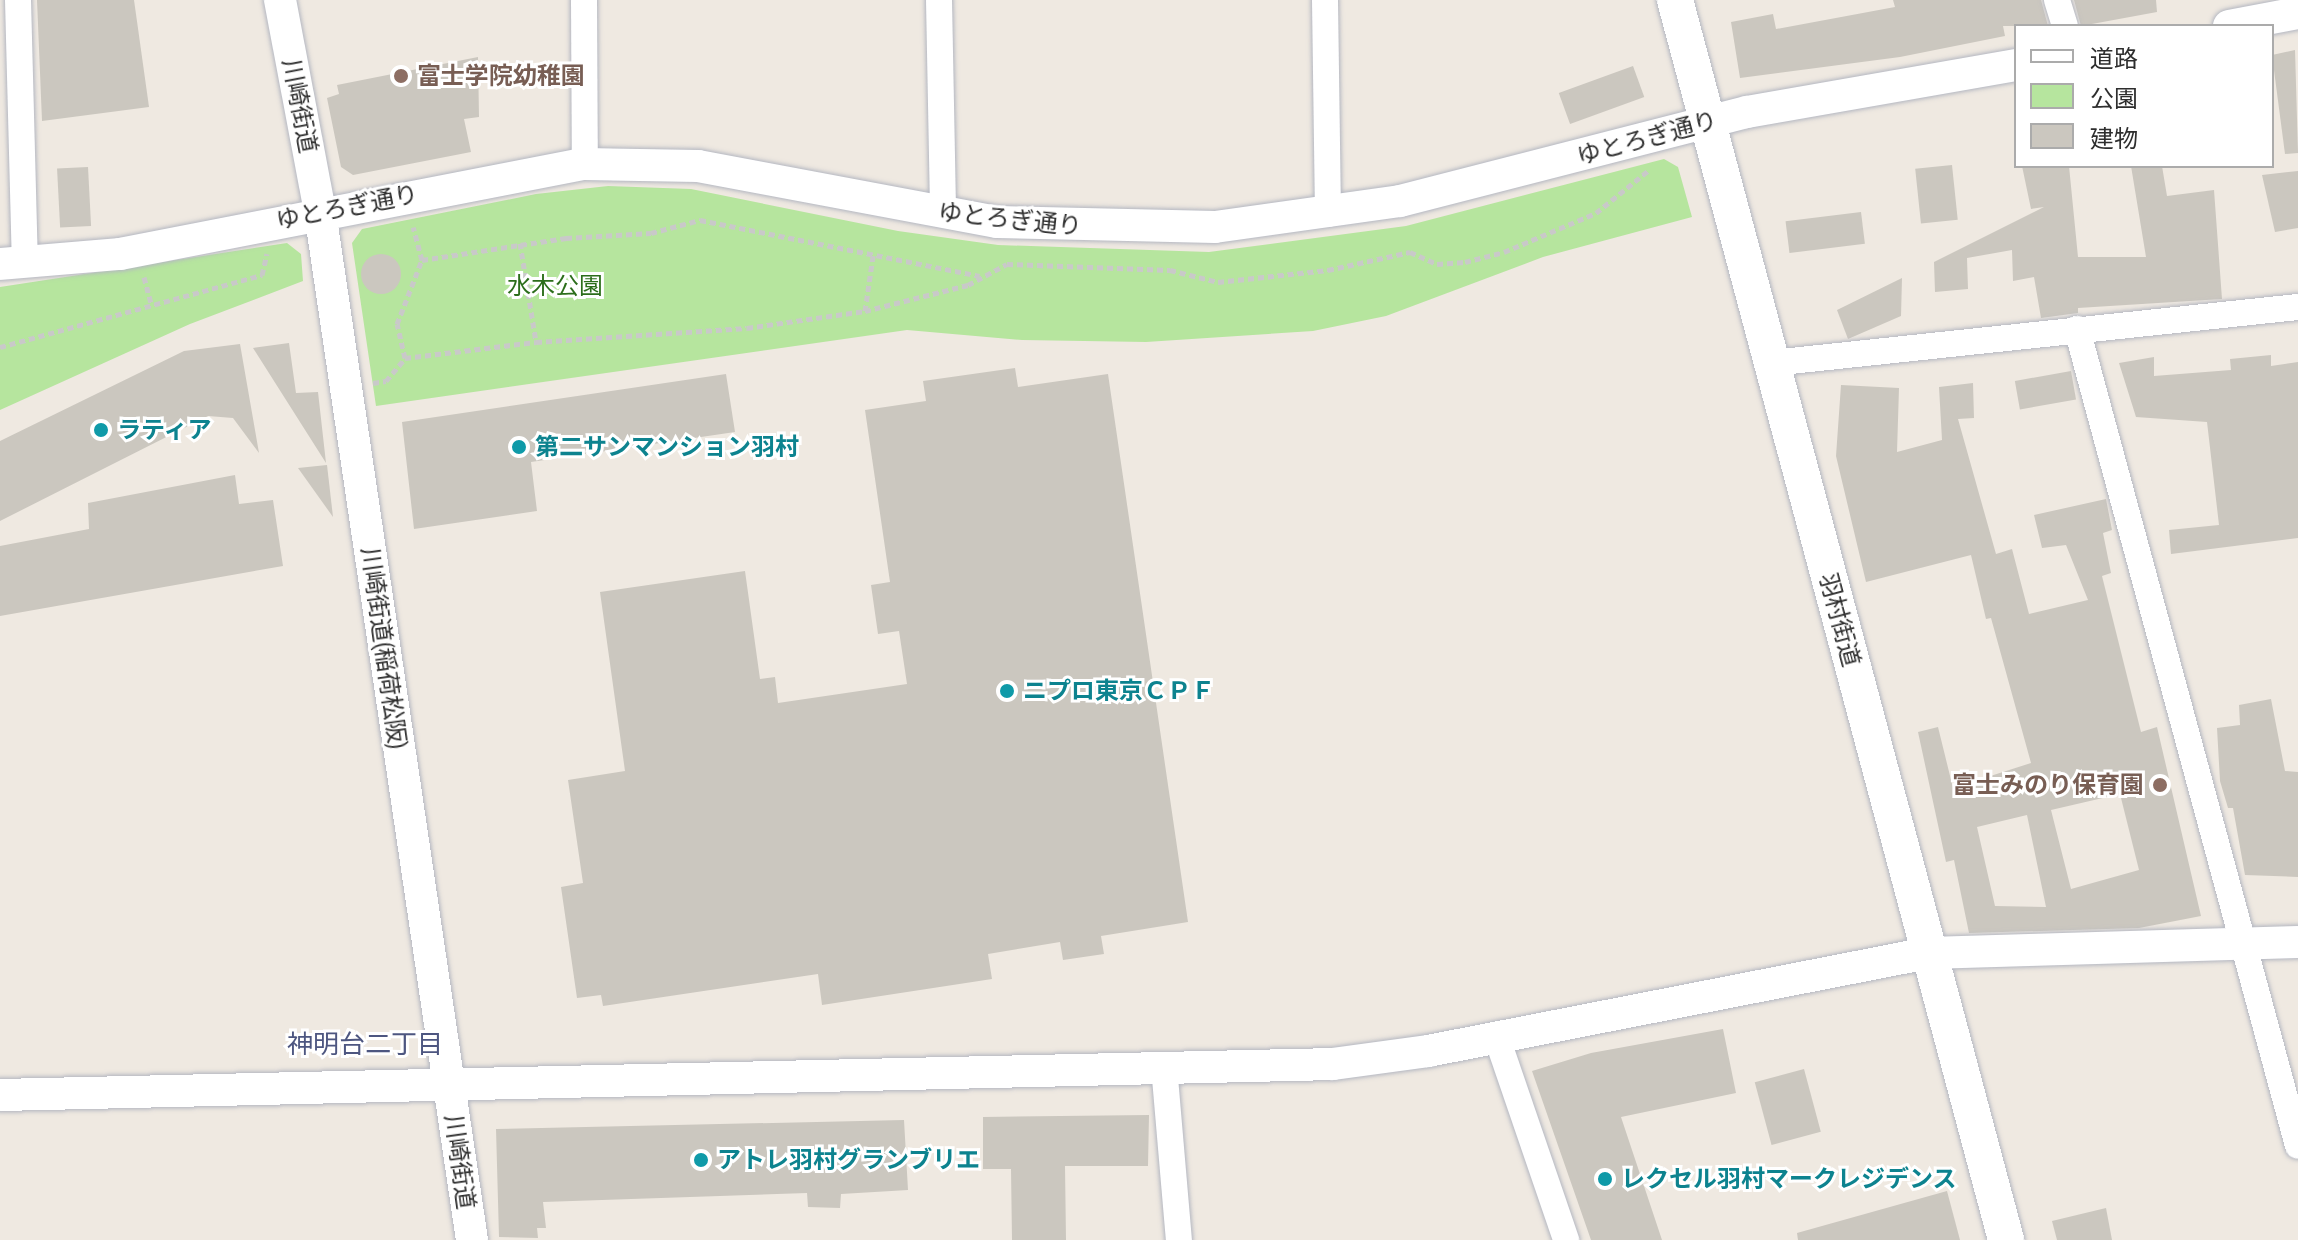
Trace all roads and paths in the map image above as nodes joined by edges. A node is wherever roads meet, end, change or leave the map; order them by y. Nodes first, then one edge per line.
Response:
1 (18, 0) edge
2 (280, 0) edge
3 (584, 0) edge
4 (939, 0) edge
5 (1325, 0) edge
6 (1675, 0) edge
7 (2057, 0) edge
8 (2298, 13) edge
9 (2064, 24) edge
10 (2240, 24) edge
11 (2014, 65) edge
12 (1709, 122) junction
13 (585, 164) junction
14 (1654, 165) dead end
15 (320, 212) junction
16 (943, 214) junction
17 (1328, 214) junction
18 (410, 216) dead end
19 (263, 223) junction
20 (520, 243) junction
21 (873, 256) junction
22 (422, 260) junction
23 (13, 263) edge
24 (141, 265) dead end
25 (980, 277) junction
26 (151, 303) junction
27 (2298, 307) edge
28 (865, 311) junction
29 (2077, 329) junction
30 (536, 342) junction
31 (0, 347) edge
32 (405, 358) junction
33 (1772, 363) junction
34 (372, 383) dead end
35 (2298, 942) edge
36 (2244, 943) junction
37 (1928, 953) junction
38 (1496, 1035) junction
39 (1164, 1066) junction
40 (449, 1083) junction
41 (0, 1095) edge
42 (2298, 1146) edge
43 (472, 1240) edge
44 (1179, 1240) edge
45 (1566, 1240) edge
46 (2006, 1240) edge

1 - 23 street
2 - 15 street, 川崎街道
3 - 13 street
4 - 16 street
5 - 17 street
6 - 12 main road, 羽村街道
7 - 9 street
8 - 10 street
11 - 12 street, ゆとろぎ通り
12 - 17 street, ゆとろぎ通り
12 - 33 main road, 羽村街道
13 - 15 street, ゆとろぎ通り
13 - 16 street, ゆとろぎ通り
14 - 25 path
15 - 19 street, ゆとろぎ通り
15 - 40 street, 川崎街道(稲荷松阪)
16 - 17 street, ゆとろぎ通り
18 - 22 path
19 - 23 street, ゆとろぎ通り
19 - 26 path
20 - 21 path
20 - 22 path
20 - 30 path
21 - 25 path
21 - 28 path
22 - 32 path
24 - 26 path
25 - 28 path
26 - 31 path
27 - 29 street
28 - 30 path
29 - 33 street
29 - 36 street
30 - 32 path
32 - 34 path
33 - 37 main road, 羽村街道
35 - 36 street
36 - 37 street
36 - 42 street
37 - 38 street
37 - 46 main road, 羽村街道
38 - 39 street
38 - 45 street
39 - 40 street
39 - 44 street
40 - 41 street
40 - 43 street, 川崎街道

